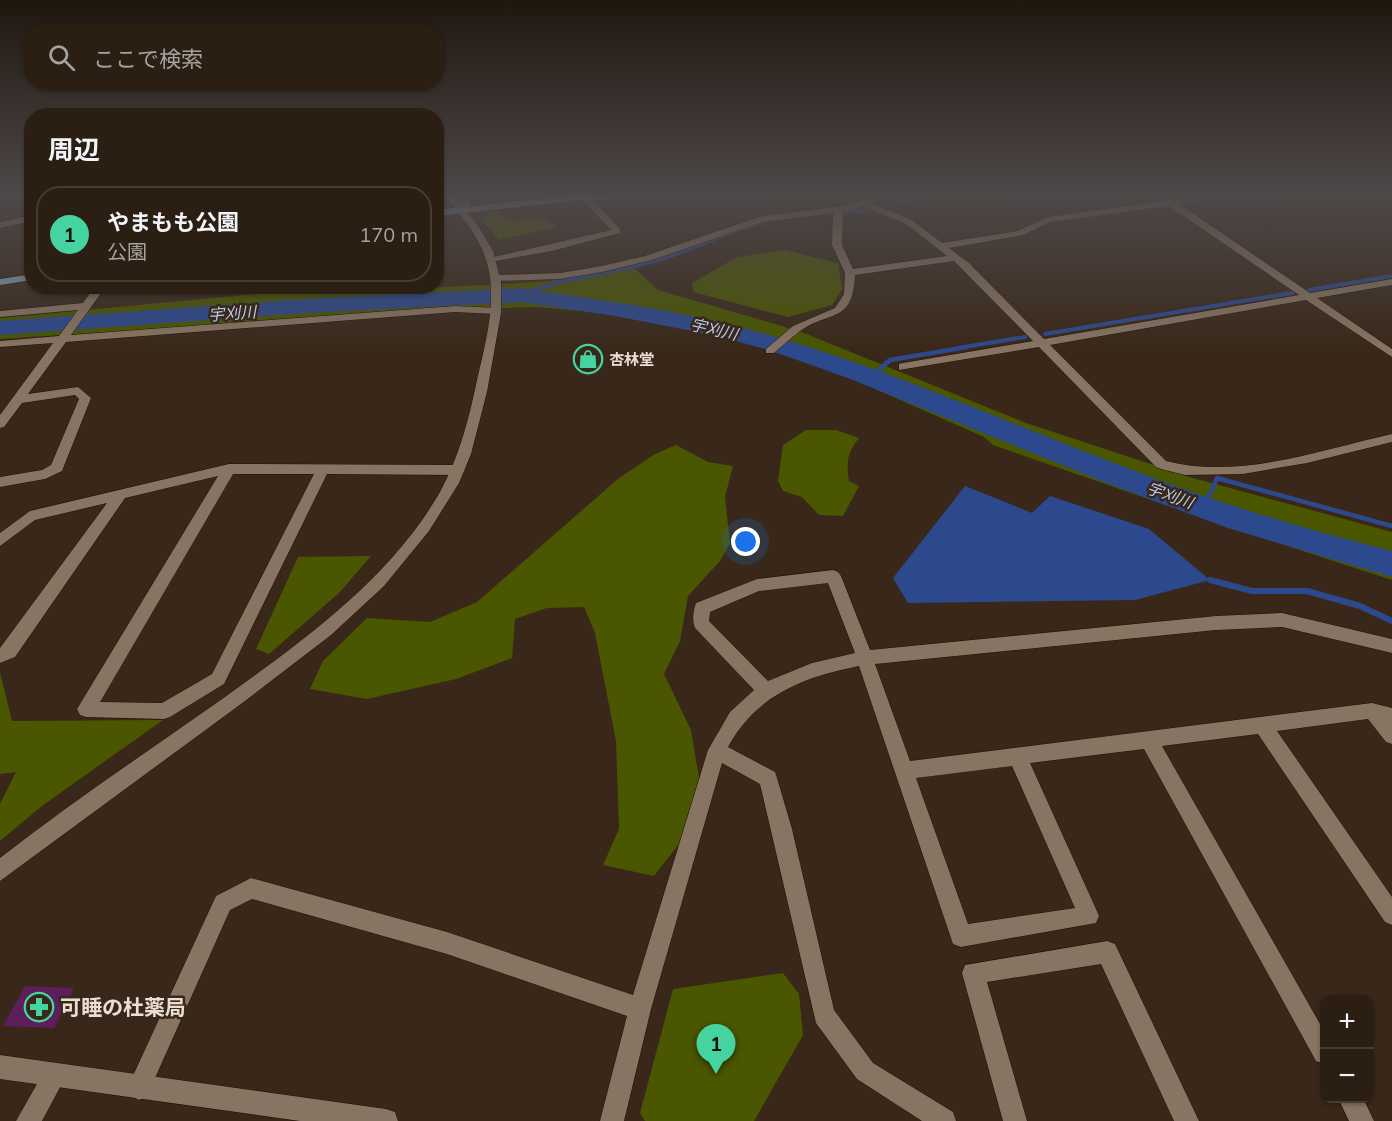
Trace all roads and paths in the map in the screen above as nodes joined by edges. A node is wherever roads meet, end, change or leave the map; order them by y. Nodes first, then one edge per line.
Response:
1 (486, 247) edge
2 (555, 247) edge
3 (679, 247) edge
4 (838, 247) edge
5 (944, 247) edge
6 (1236, 247) edge
7 (957, 258) junction
8 (490, 259) junction
9 (850, 273) junction
10 (24, 278) edge
11 (497, 278) junction
12 (0, 282) edge
13 (1392, 282) edge
14 (95, 294) edge
15 (1308, 297) junction
16 (86, 307) junction
17 (497, 311) junction
18 (0, 314) edge
19 (64, 339) junction
20 (0, 344) edge
21 (1043, 344) junction
22 (0, 349) edge
23 (770, 351) dead end
24 (1392, 354) edge
25 (903, 367) dead end
26 (11, 406) edge
27 (0, 424) edge
28 (1392, 438) edge
29 (229, 469) junction
30 (323, 469) junction
31 (458, 470) junction
32 (0, 482) edge
33 (121, 494) junction
34 (0, 541) edge
35 (1392, 646) edge
36 (0, 656) edge
37 (865, 658) junction
38 (767, 691) junction
39 (1372, 711) junction
40 (1392, 716) edge
41 (1264, 727) junction
42 (1392, 736) edge
43 (1148, 739) junction
44 (717, 750) junction
45 (1018, 758) junction
46 (904, 771) junction
47 (0, 871) edge
48 (1392, 915) edge
49 (640, 1009) junction
50 (1322, 1049) edge
51 (0, 1067) edge
52 (54, 1076) junction
53 (139, 1088) junction
54 (1353, 1103) edge
55 (27, 1121) edge
56 (386, 1121) edge
57 (612, 1121) edge
58 (944, 1121) edge
59 (1015, 1121) edge
60 (1186, 1121) edge
61 (1362, 1121) edge

1 - 8 street
2 - 8 street
3 - 11 street
4 - 9 street
5 - 7 street
6 - 15 street
7 - 9 street
7 - 21 street
8 - 11 street
9 - 23 street
10 - 12 main road
11 - 17 street
13 - 15 street
14 - 16 street
15 - 21 street
15 - 24 street
16 - 18 street
16 - 19 street
17 - 19 street
17 - 31 street
19 - 20 street
19 - 22 street
19 - 26 street
21 - 25 street
21 - 28 street
26 - 27 street
26 - 32 street
29 - 30 street
29 - 30 street
29 - 33 street
30 - 31 street
31 - 47 street
33 - 34 street
33 - 36 street
35 - 37 street
37 - 38 street
37 - 38 street
37 - 46 street
38 - 44 street
39 - 40 street
39 - 41 street
39 - 42 street
41 - 43 street
41 - 48 street
43 - 45 street
43 - 50 street
44 - 49 street
44 - 58 street
45 - 46 street
45 - 46 street
49 - 53 street
49 - 57 street
51 - 52 street
52 - 53 street
52 - 55 street
53 - 56 street
54 - 61 street
59 - 60 street

